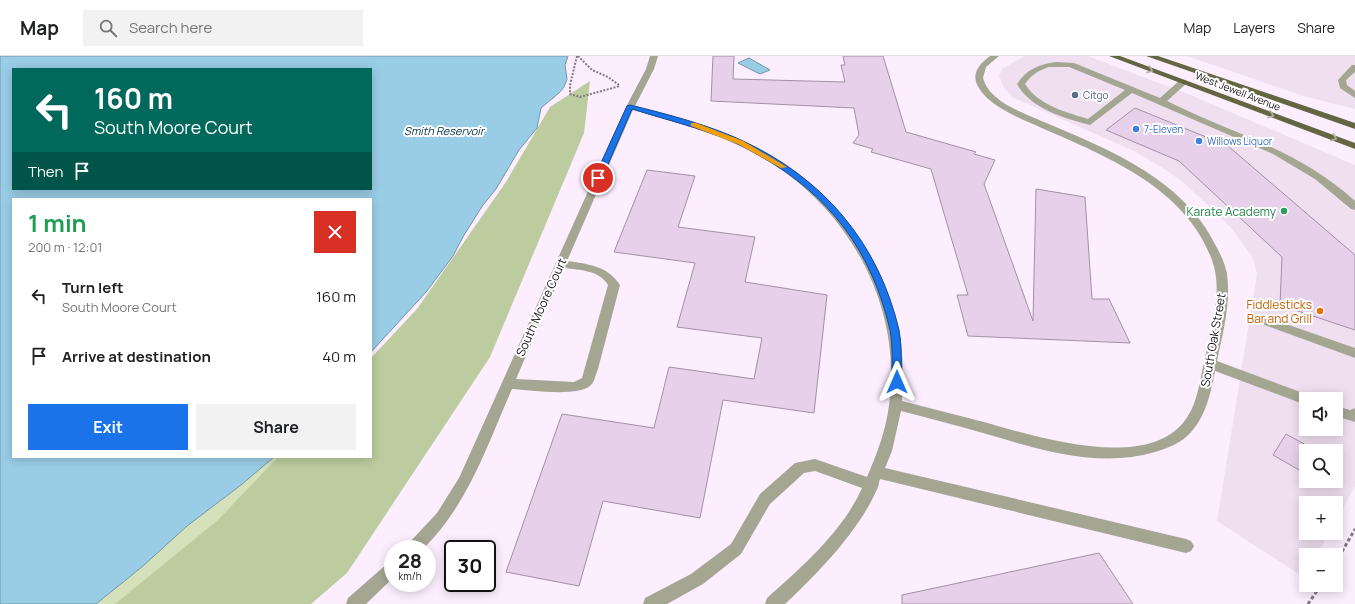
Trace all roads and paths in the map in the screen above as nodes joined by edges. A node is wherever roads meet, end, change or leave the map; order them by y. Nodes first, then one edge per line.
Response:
1 (578, 56) edge
2 (654, 56) edge
3 (995, 56) edge
4 (1113, 56) edge
5 (1150, 56) edge
6 (1355, 67) edge
7 (1183, 82) junction
8 (620, 86) junction
9 (1131, 90) junction
10 (636, 94) junction
11 (1355, 95) edge
12 (1161, 102) junction
13 (630, 106) junction
14 (1298, 107) junction
15 (1355, 121) edge
16 (1355, 126) edge
17 (1355, 146) edge
18 (1355, 207) edge
19 (560, 264) junction
20 (1266, 321) dead end
21 (1355, 353) edge
22 (1210, 364) junction
23 (507, 384) junction
24 (1299, 397) edge
25 (897, 405) junction
26 (1343, 413) edge
27 (1355, 413) edge
28 (875, 478) junction
29 (1355, 529) edge
30 (422, 540) edge
31 (1186, 546) dead end
32 (1343, 550) edge
33 (384, 576) edge
34 (1317, 592) edge
35 (354, 604) edge
36 (650, 604) edge
37 (773, 604) edge
38 (1308, 604) edge

1 - 8 path
1 - 8 path
2 - 10 street, South Moore Court
3 - 22 street, South Oak Street
4 -> 7 main road, West Jewell Avenue
5 - 14 main road, West Jewell Avenue
6 - 11 street
7 - 12 street
7 -> 17 main road, West Jewell Avenue
8 - 10 path
9 - 9 street
9 - 12 street
10 - 13 street, South Moore Court
12 - 18 street
13 - 19 street, South Moore Court
13 - 25 street
14 - 15 main road
14 - 16 main road, West Jewell Avenue
19 - 23 street, South Moore Court
19 - 23 street
20 - 21 street
22 - 24 street
22 - 25 street, South Oak Street
23 - 30 street, South Moore Court
25 - 28 street
26 - 27 street
28 - 31 street
28 - 36 street
28 - 37 street
29 - 32 path
33 - 35 street
34 - 38 path

